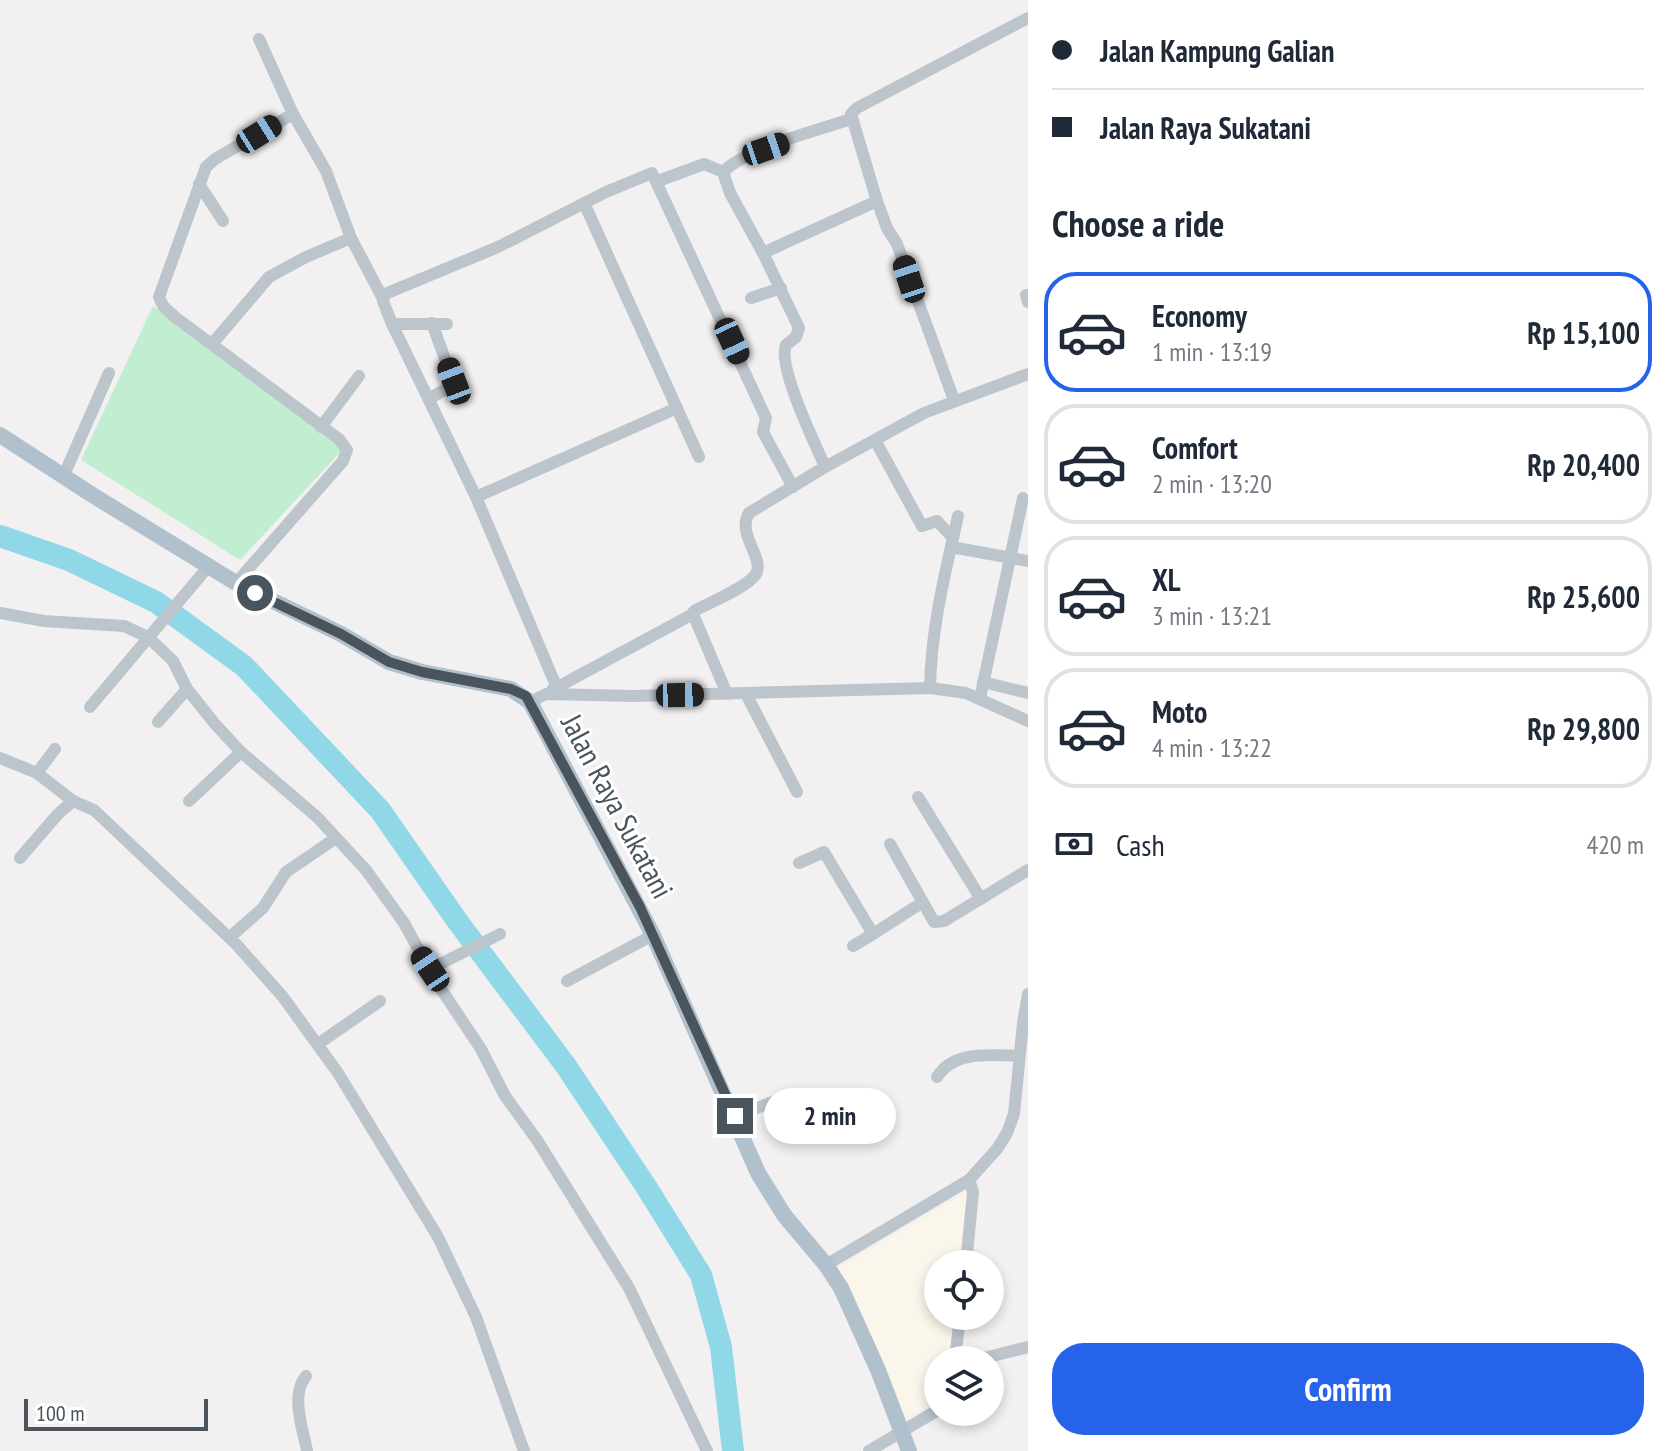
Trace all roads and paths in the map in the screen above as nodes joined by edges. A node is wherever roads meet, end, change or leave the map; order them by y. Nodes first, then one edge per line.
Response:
1 (1028, 18) edge
2 (259, 39) dead end
3 (293, 114) junction
4 (851, 119) junction
5 (723, 172) junction
6 (658, 181) junction
7 (199, 184) junction
8 (877, 201) junction
9 (584, 203) junction
10 (223, 221) dead end
11 (351, 238) junction
12 (763, 253) junction
13 (781, 288) junction
14 (382, 297) junction
15 (751, 298) dead end
16 (432, 323) junction
17 (392, 324) junction
18 (447, 324) dead end
19 (212, 344) junction
20 (109, 373) dead end
21 (1028, 374) edge
22 (359, 376) dead end
23 (429, 399) junction
24 (954, 400) junction
25 (677, 408) junction
26 (321, 427) junction
27 (0, 435) edge
28 (875, 440) junction
29 (699, 457) dead end
30 (825, 467) junction
31 (64, 475) junction
32 (793, 487) junction
33 (476, 497) junction
34 (1023, 498) dead end
35 (958, 516) dead end
36 (952, 543) junction
37 (1010, 557) junction
38 (1028, 561) edge
39 (208, 567) junction
40 (236, 583) junction
41 (0, 613) edge
42 (693, 614) junction
43 (148, 637) junction
44 (983, 682) junction
45 (930, 688) junction
46 (187, 689) junction
47 (551, 691) junction
48 (1028, 693) edge
49 (727, 694) junction
50 (746, 694) junction
51 (980, 698) junction
52 (530, 702) junction
53 (90, 707) dead end
54 (1028, 721) edge
55 (158, 722) dead end
56 (55, 749) dead end
57 (241, 752) junction
58 (0, 758) edge
59 (37, 773) junction
60 (797, 792) dead end
61 (918, 797) dead end
62 (73, 801) junction
63 (189, 801) dead end
64 (336, 838) junction
65 (890, 844) dead end
66 (20, 858) dead end
67 (799, 863) dead end
68 (1028, 870) edge
69 (981, 899) junction
70 (923, 902) junction
71 (500, 934) dead end
72 (873, 934) junction
73 (653, 935) junction
74 (230, 937) junction
75 (853, 946) dead end
76 (430, 969) junction
77 (567, 981) dead end
78 (1028, 994) edge
79 (380, 1001) dead end
80 (318, 1044) junction
81 (1019, 1056) junction
82 (937, 1077) dead end
83 (778, 1100) dead end
84 (1028, 1110) edge
85 (1014, 1114) junction
86 (735, 1116) junction
87 (969, 1180) junction
88 (967, 1250) edge
89 (826, 1265) junction
90 (1028, 1347) edge
91 (1004, 1353) edge
92 (306, 1376) dead end
93 (924, 1418) edge
94 (902, 1431) junction
95 (875, 1450) edge
96 (307, 1451) edge
97 (524, 1451) edge
98 (707, 1451) edge
99 (909, 1451) edge

1 - 4 street
2 - 3 street
3 - 7 street
3 - 11 street
4 - 5 street
4 - 8 street
5 - 6 street
5 - 12 street
6 - 9 street
6 - 32 street
7 - 10 street
7 - 19 street
8 - 12 street
8 - 24 street
9 - 14 street
9 - 25 street
11 - 14 street
11 - 19 street
12 - 13 street
13 - 15 street
13 - 30 street
14 - 17 street
16 - 17 street
16 - 18 street
16 - 23 street
17 - 23 street
19 - 26 street
20 - 31 street
21 - 24 street
22 - 26 street
23 - 33 street
24 - 28 street
25 - 29 street
25 - 33 street
26 - 40 street
27 - 31 main road, Jalan Raya Sukatani
28 - 30 street
28 - 36 street
30 - 32 street
31 - 39 main road, Jalan Raya Sukatani
32 - 42 street
33 - 47 street
34 - 37 street
35 - 36 street
36 - 37 street
36 - 45 street
37 - 38 street
37 - 44 street
39 - 40 main road, Jalan Raya Sukatani
39 - 43 street
40 - 52 main road, Jalan Raya Sukatani
41 - 43 street
42 - 47 street
42 - 49 street
43 - 46 street
43 - 53 street
44 - 48 street
44 - 51 street
45 - 50 street, Jalan Raya Sukatani
45 - 51 street, Jalan Raya Sukatani
46 - 55 street
46 - 57 street
47 - 49 street, Jalan Raya Sukatani
47 - 52 street, Jalan Raya Sukatani
49 - 50 street, Jalan Raya Sukatani
50 - 60 street
51 - 54 street, Jalan Raya Sukatani
52 - 73 main road, Jalan Raya Sukatani
56 - 59 street
57 - 63 street
57 - 64 street
58 - 59 street
59 - 62 street
61 - 69 street
62 - 66 street
62 - 74 street
64 - 74 street
64 - 76 street
65 - 70 street
67 - 72 street
68 - 69 street
69 - 70 street
70 - 72 street
71 - 76 street
72 - 75 street
73 - 77 street
73 - 86 main road, Jalan Raya Sukatani
74 - 80 street
76 - 98 street
78 - 81 street
79 - 80 street
80 - 97 street
81 - 82 street
81 - 85 street
83 - 86 street
84 - 85 street
85 - 87 street
86 - 89 main road, Jalan Raya Sukatani
87 - 88 street
87 - 89 street
89 - 94 main road, Jalan Raya Sukatani
90 - 91 street
92 - 96 street
93 - 94 street
94 - 95 street
94 - 99 main road, Jalan Raya Sukatani

